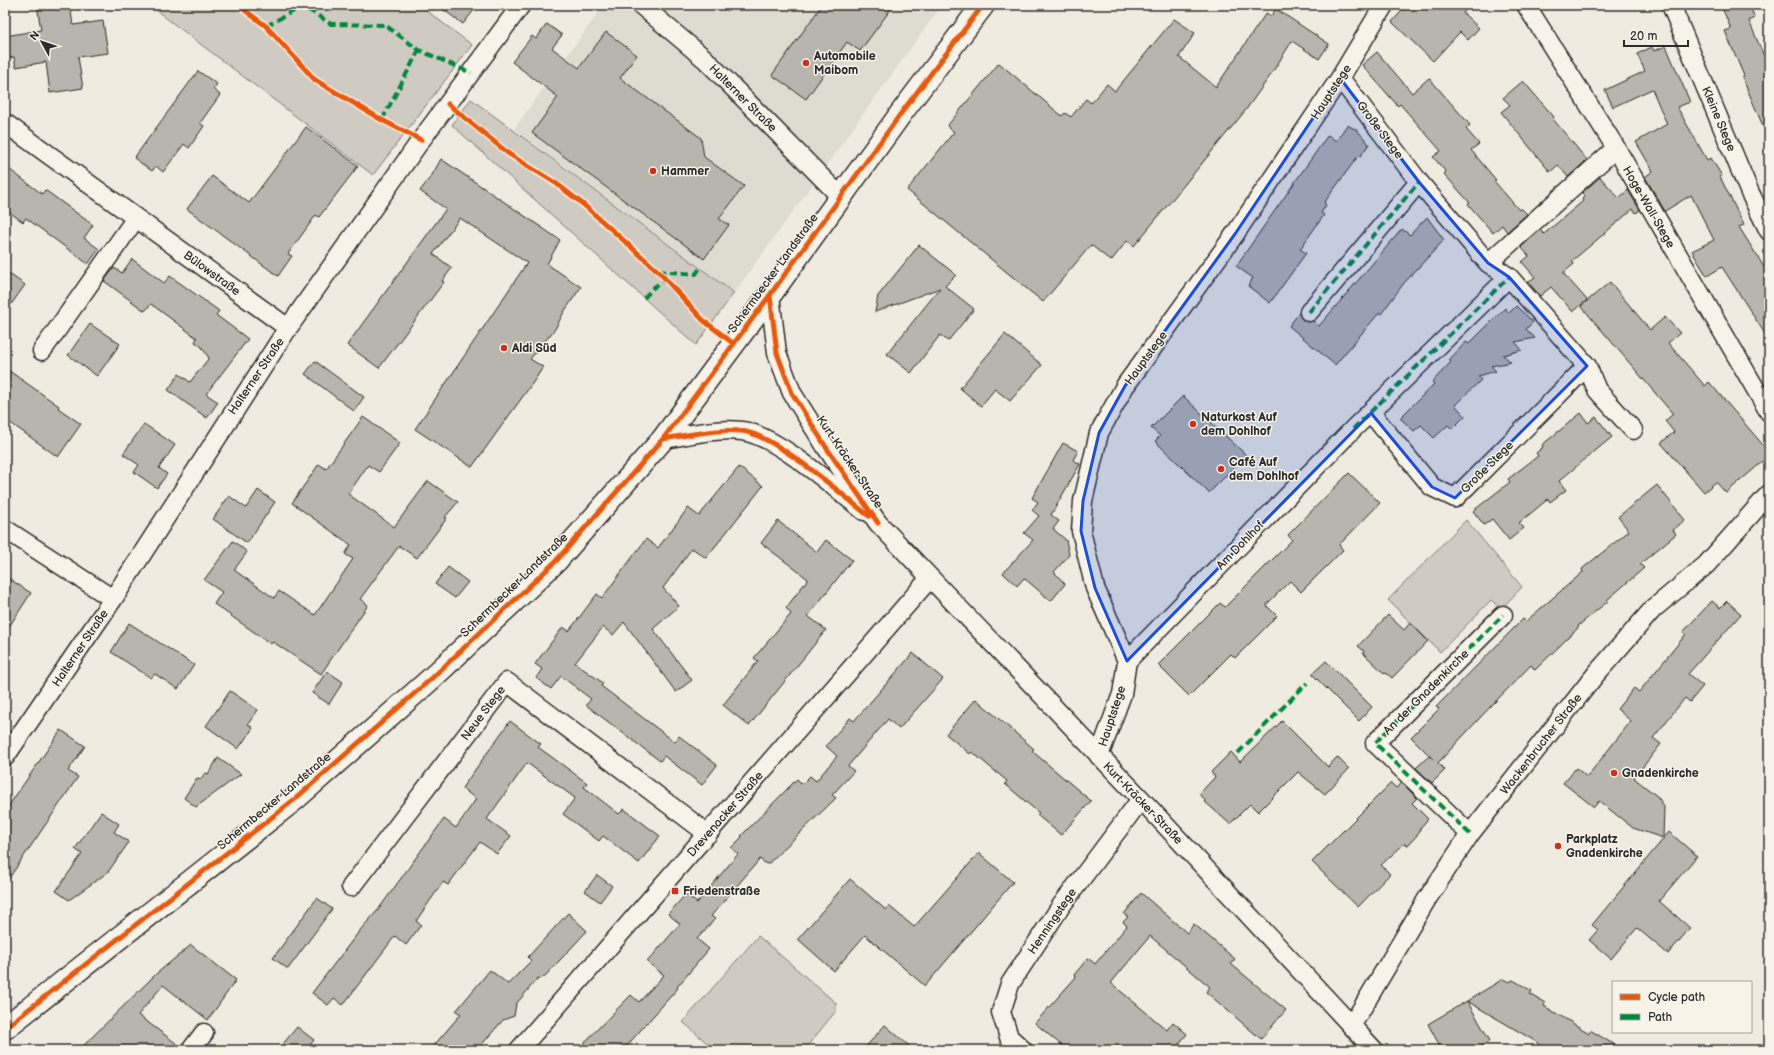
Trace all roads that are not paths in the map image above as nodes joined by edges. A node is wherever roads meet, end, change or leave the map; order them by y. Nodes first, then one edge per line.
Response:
1 (521, 5) edge
2 (641, 5) edge
3 (983, 5) edge
4 (1384, 5) edge
5 (1526, 5) edge
6 (1671, 5) edge
7 (1340, 78) junction
8 (5, 123) edge
9 (1616, 148) junction
10 (1419, 182) junction
11 (840, 196) junction
12 (136, 218) junction
13 (1769, 232) edge
14 (1488, 263) junction
15 (1509, 277) junction
16 (770, 294) junction
17 (1309, 312) dead end
18 (288, 328) junction
19 (42, 351) dead end
20 (1587, 366) junction
21 (1769, 412) edge
22 (1371, 413) junction
23 (1633, 430) dead end
24 (663, 439) junction
25 (1769, 494) edge
26 (878, 522) junction
27 (5, 529) edge
28 (930, 578) junction
29 (113, 599) junction
30 (1503, 615) dead end
31 (1127, 661) junction
32 (1099, 756) junction
33 (5, 757) edge
34 (1141, 799) junction
35 (708, 834) junction
36 (1470, 834) junction
37 (351, 887) dead end
38 (1352, 1025) junction
39 (5, 1028) edge
40 (204, 1033) dead end
41 (191, 1050) edge
42 (519, 1050) edge
43 (1023, 1050) edge
44 (1374, 1050) edge

1 - 18 street, Halterner Straße
2 - 11 street, Halterner Straße
3 - 11 main road, Schermbecker Landstraße
4 - 7 street, Hauptstege
5 - 9 street, Hoge-Wall-Stege
6 - 13 street, Kleine Stege
7 - 10 street, Große Stege
7 - 31 street, Hauptstege
8 - 12 street, Bülowstraße
9 - 14 street
9 - 21 street, Hoge-Wall-Stege
10 - 14 street, Große Stege
10 - 17 street
11 - 16 main road, Schermbecker Landstraße
12 - 18 street, Bülowstraße
12 - 19 street
14 - 15 street, Große Stege
15 - 20 street, Große Stege
15 - 22 street
16 - 24 main road, Schermbecker Landstraße
16 - 26 street, Kurt-Kräcker-Straße
18 - 29 street, Halterner Straße
20 - 22 street, Große Stege
20 - 23 street, Große Stege
22 - 31 street, Am Dohlhof
24 - 26 street, Kurt-Kräcker-Straße
24 - 39 main road, Schermbecker Landstraße
25 - 36 street, Wackenbrucher Straße
26 - 28 street, Kurt-Kräcker-Straße
27 - 29 street
28 - 32 street, Kurt-Kräcker-Straße
28 - 35 street, Drevenacker Straße
29 - 33 street, Halterner Straße
30 - 36 street, An der Gnadenkirche
31 - 32 street, Hauptstege
32 - 34 street, Kurt-Kräcker-Straße
34 - 38 street, Kurt-Kräcker-Straße
34 - 43 street, Henningstege
35 - 37 street, Neue Stege
35 - 42 street, Drevenacker Straße
36 - 38 street, Wackenbrucher Straße
38 - 44 street, Kurt-Kräcker-Straße
40 - 41 street

